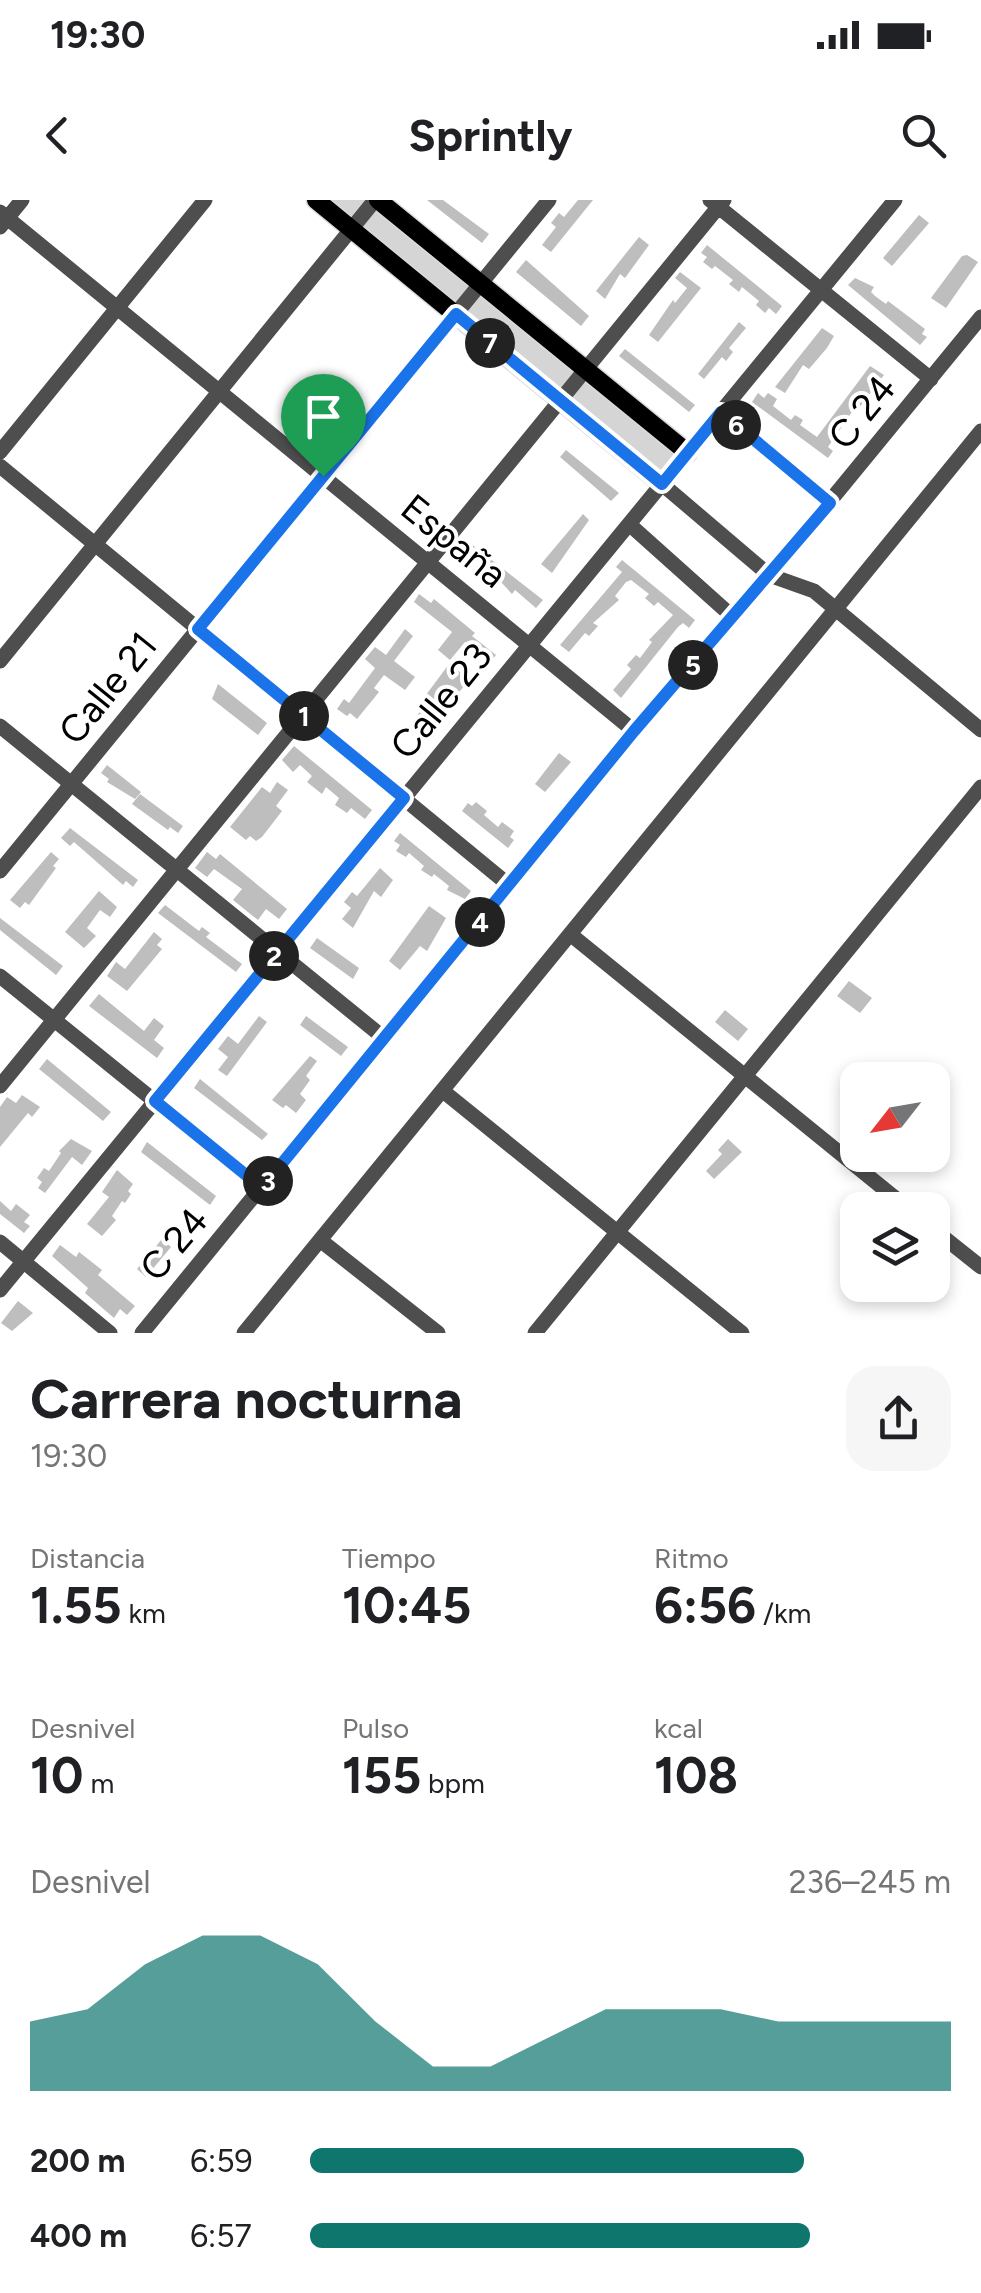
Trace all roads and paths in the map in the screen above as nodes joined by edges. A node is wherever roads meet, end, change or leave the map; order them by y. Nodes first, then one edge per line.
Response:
1 (22, 200) edge
2 (205, 200) edge
3 (316, 200) edge
4 (376, 200) edge
5 (549, 200) edge
6 (894, 200) edge
7 (717, 202) edge
8 (3, 219) edge
9 (352, 230) junction
10 (480, 284) junction
11 (820, 290) junction
12 (117, 308) junction
13 (456, 314) junction
14 (981, 317) edge
15 (586, 370) junction
16 (931, 379) junction
17 (220, 392) junction
18 (560, 401) junction
19 (721, 412) junction
20 (981, 430) edge
21 (0, 452) edge
22 (688, 453) junction
23 (0, 466) edge
24 (323, 476) junction
25 (662, 484) junction
26 (830, 503) junction
27 (629, 524) junction
28 (95, 544) junction
29 (428, 562) junction
30 (770, 575) junction
31 (835, 608) junction
32 (734, 618) junction
33 (198, 629) junction
34 (529, 645) junction
35 (0, 661) edge
36 (303, 716) junction
37 (0, 726) edge
38 (981, 730) edge
39 (634, 731) junction
40 (71, 784) junction
41 (981, 787) edge
42 (404, 798) junction
43 (176, 870) junction
44 (0, 871) edge
45 (510, 886) junction
46 (570, 934) junction
47 (278, 952) junction
48 (0, 976) edge
49 (55, 1020) junction
50 (384, 1038) junction
51 (746, 1077) junction
52 (0, 1086) edge
53 (443, 1091) junction
54 (155, 1101) junction
55 (262, 1188) junction
56 (888, 1192) edge
57 (619, 1232) junction
58 (320, 1240) junction
59 (0, 1242) edge
60 (950, 1243) edge
61 (23, 1261) junction
62 (981, 1268) edge
63 (0, 1290) edge
64 (110, 1333) edge
65 (142, 1333) edge
66 (244, 1333) edge
67 (438, 1333) edge
68 (535, 1333) edge
69 (742, 1333) edge

1 - 8 street
2 - 12 street
3 - 9 main road
4 - 9 street
4 - 10 main road
5 - 10 street
6 - 11 street, Calle 23
7 - 11 street
7 - 15 street
8 - 12 street, España
9 - 13 main road
9 - 17 street
10 - 13 street, Calle 21
10 - 15 main road
11 - 16 street
11 - 19 street, Calle 23
12 - 17 street, España
12 - 21 street
13 - 18 main road
13 - 24 street, Calle 21
14 - 16 street, C 24
15 - 18 street
15 - 22 main road
16 - 26 street, C 24
17 - 24 street, España
17 - 28 street
18 - 25 main road
18 - 29 street
19 - 22 street, Calle 23
19 - 26 street
20 - 31 street
22 - 25 street, Calle 23
23 - 28 street
24 - 29 street, España
24 - 33 street, Calle 21
25 - 27 street, Calle 23
25 - 30 street
26 - 30 street, C 24
27 - 32 street
27 - 34 street, Calle 23
28 - 33 street
28 - 35 street
29 - 34 street, España
29 - 36 street
30 - 31 street
30 - 32 street, C 24
31 - 38 street
31 - 46 street
32 - 39 street, C 24
33 - 36 street
33 - 40 street, Calle 21
34 - 39 street, España
34 - 42 street, Calle 23
36 - 42 street
36 - 43 street
37 - 40 street
39 - 45 street, C 24
40 - 43 street
40 - 44 street, Calle 21
41 - 51 street
42 - 45 street
42 - 47 street, Calle 23
43 - 47 street
43 - 49 street
45 - 50 street, C 24
46 - 51 street
46 - 53 street
47 - 50 street
47 - 54 street, Calle 23
48 - 49 street
49 - 52 street
49 - 54 street
50 - 55 street, C 24
51 - 56 street
51 - 57 street
53 - 57 street
53 - 58 street
54 - 55 street
54 - 61 street, Calle 23
55 - 65 street, C 24
57 - 68 street
57 - 69 street
58 - 66 street
58 - 67 street
59 - 61 street
60 - 62 street
61 - 63 street, Calle 23
61 - 64 street

